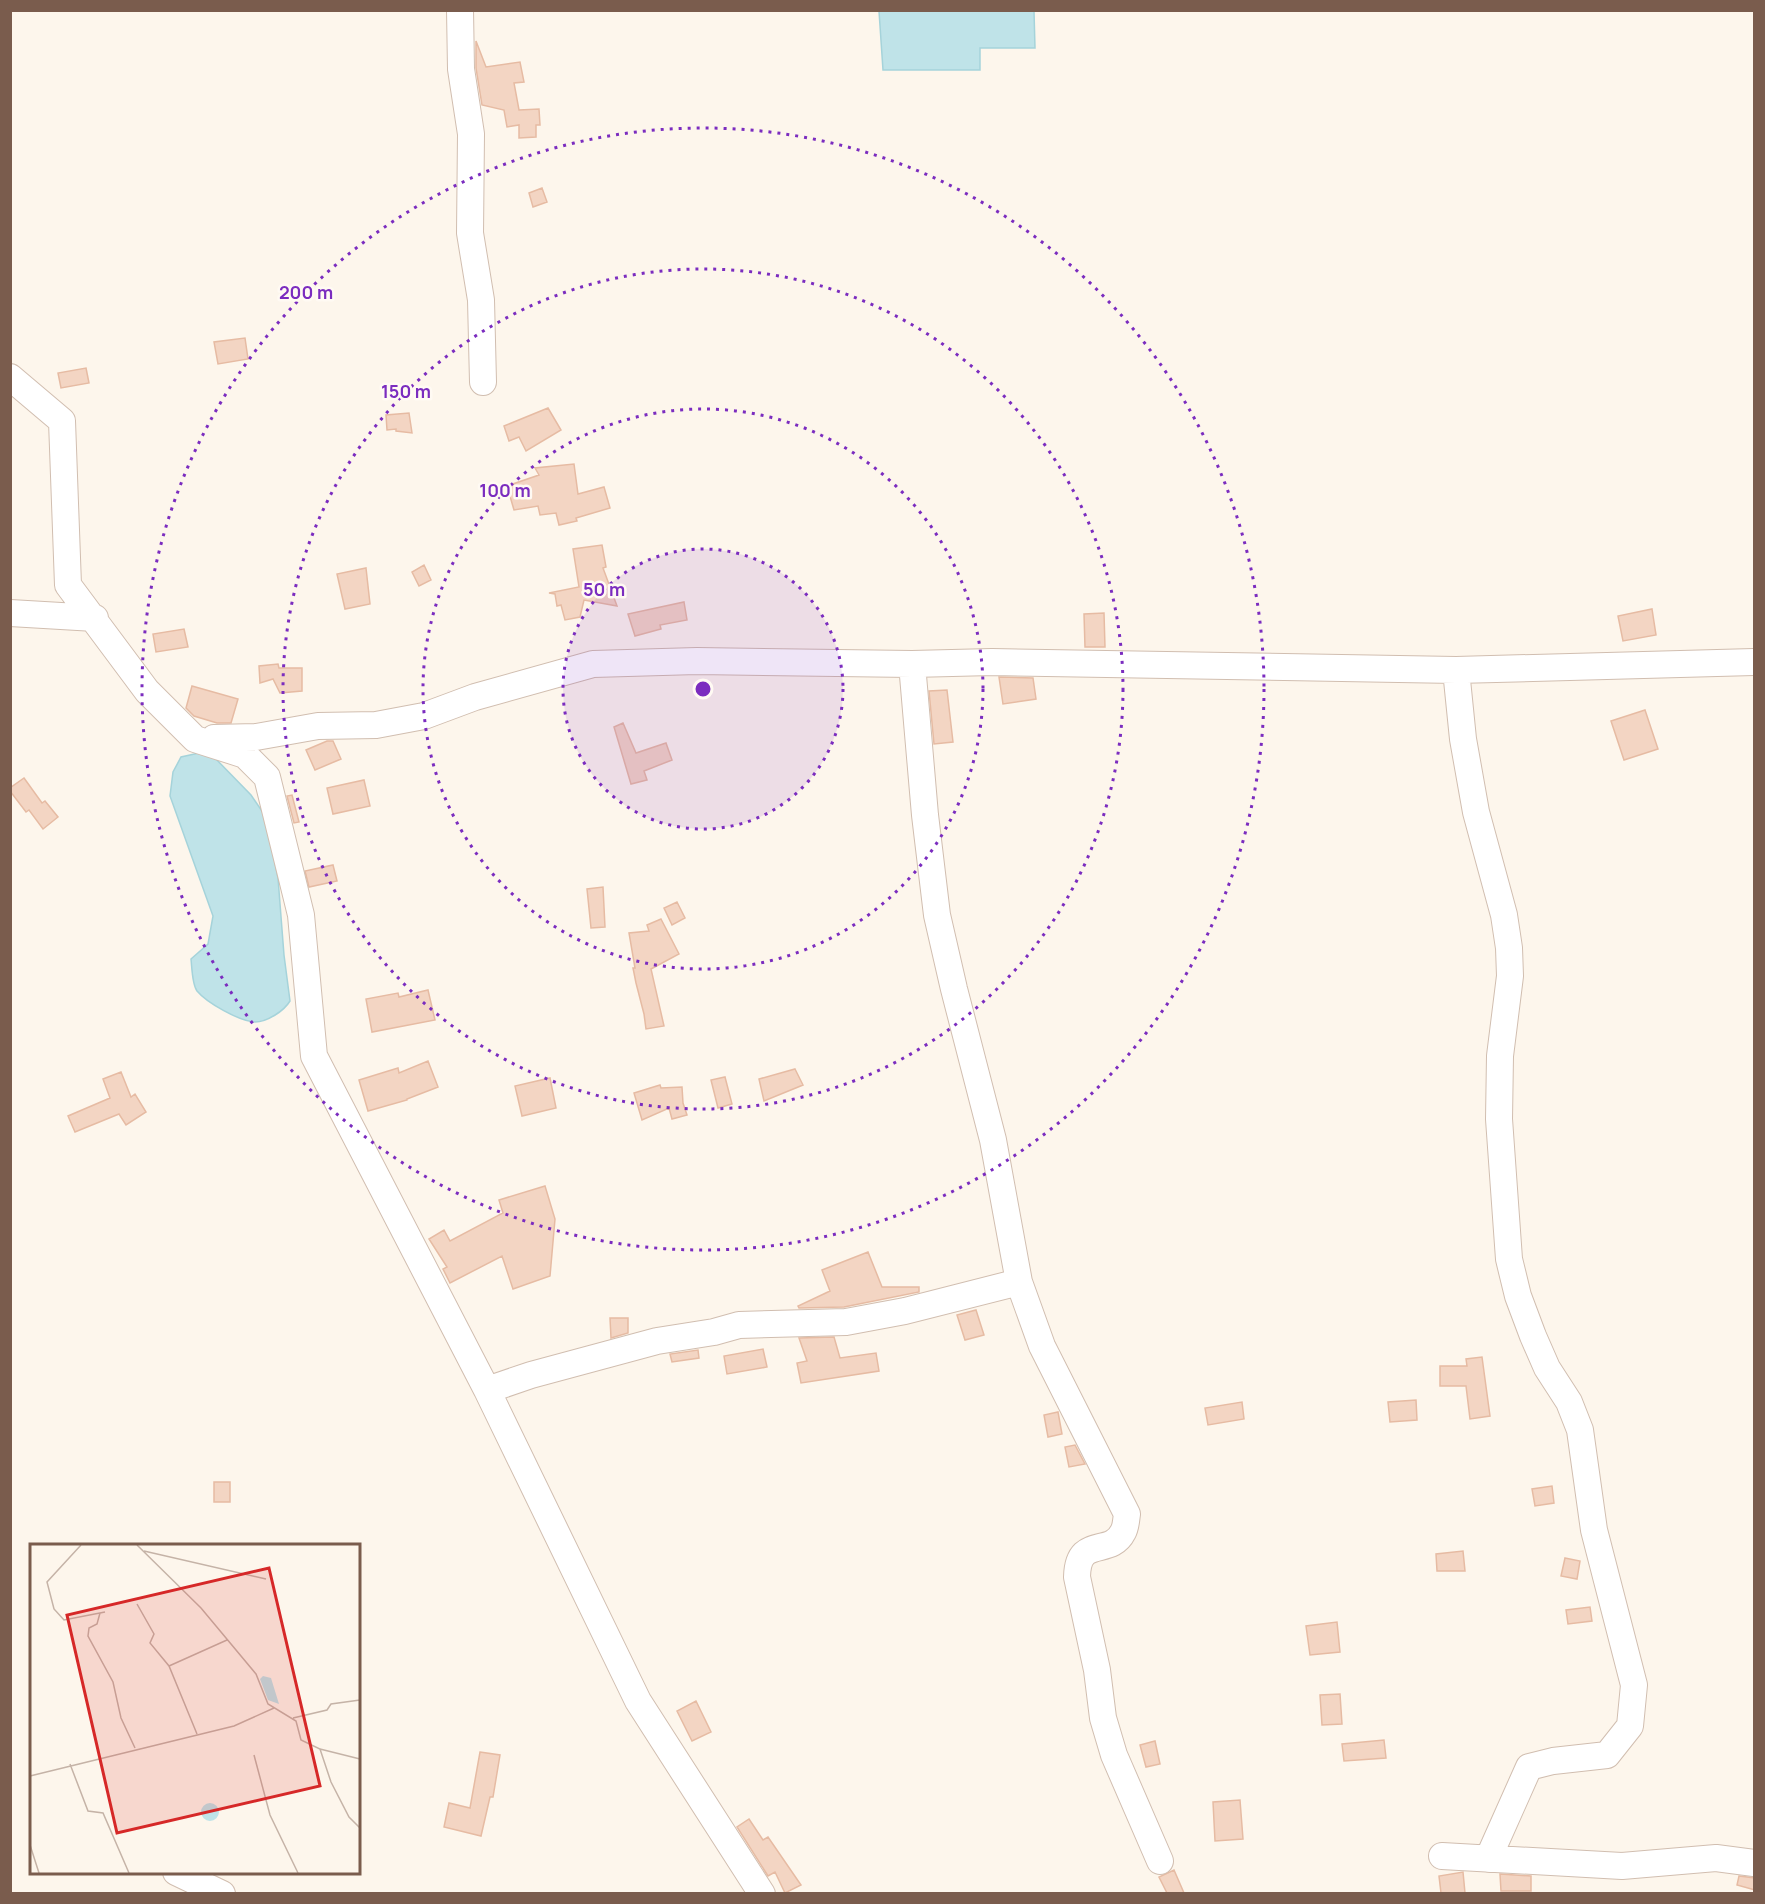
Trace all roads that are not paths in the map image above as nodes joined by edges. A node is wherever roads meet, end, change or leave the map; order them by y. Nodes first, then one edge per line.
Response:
1 (460, 10) edge
2 (10, 377) edge
3 (483, 382) dead end
4 (10, 614) edge
5 (95, 618) junction
6 (1755, 662) edge
7 (912, 664) junction
8 (1456, 670) junction
9 (195, 739) junction
10 (1019, 1282) junction
11 (487, 1390) junction
12 (1442, 1856) dead end
13 (1488, 1859) junction
14 (1160, 1861) dead end
15 (1755, 1863) edge
16 (180, 1874) edge
17 (222, 1893) edge
18 (762, 1893) edge

1 - 3 street
2 - 5 street
4 - 5 street
5 - 9 street
6 - 8 street
7 - 8 street
7 - 9 street
7 - 10 street
8 - 13 street
9 - 11 street
10 - 11 street
10 - 14 street
11 - 18 street
12 - 13 street
13 - 15 street
16 - 17 street

